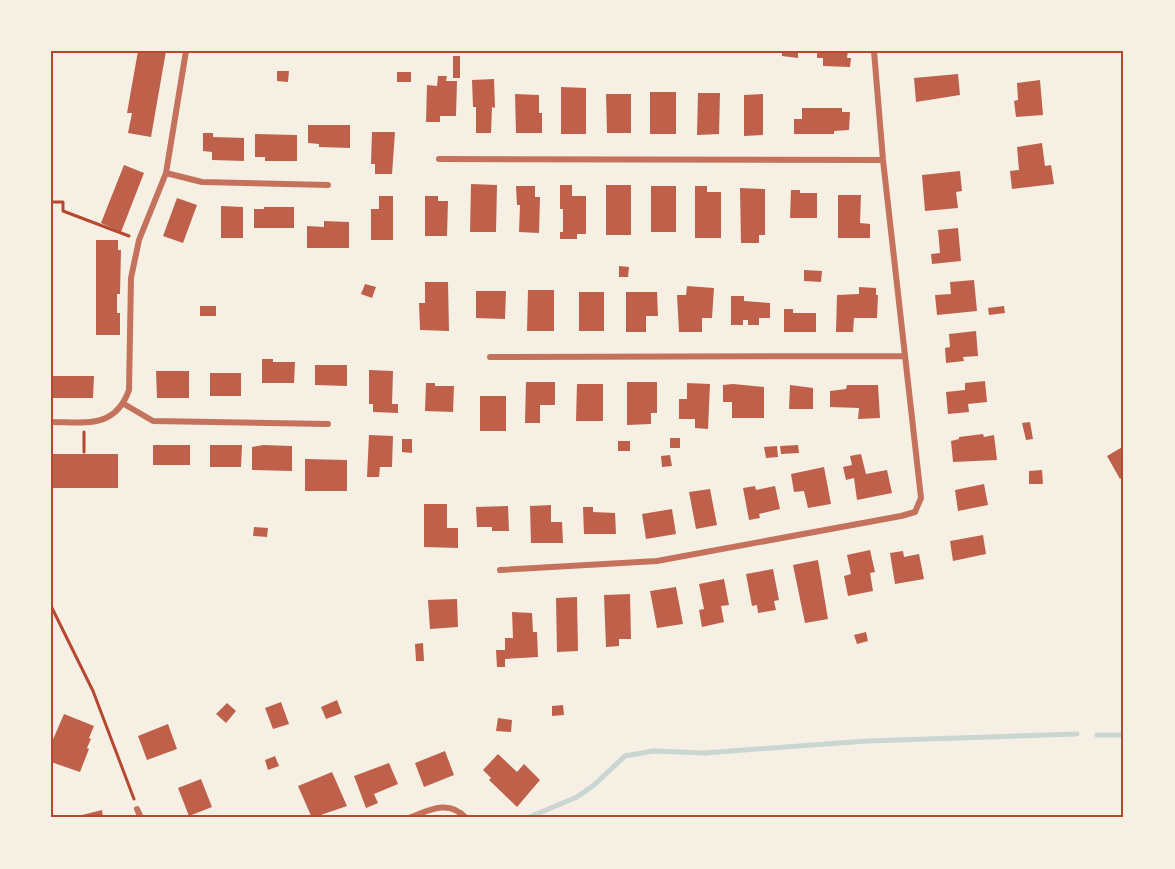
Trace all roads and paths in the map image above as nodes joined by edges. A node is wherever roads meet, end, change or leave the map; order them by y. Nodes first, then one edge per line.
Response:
1 (186, 51) edge
2 (874, 51) edge
3 (439, 159) dead end
4 (883, 160) junction
5 (166, 173) junction
6 (328, 185) dead end
7 (51, 202) edge
8 (139, 240) junction
9 (904, 356) junction
10 (490, 357) dead end
11 (124, 404) junction
12 (51, 422) edge
13 (85, 422) junction
14 (328, 424) dead end
15 (84, 452) dead end
16 (500, 570) dead end
17 (51, 606) edge
18 (137, 809) joint
19 (141, 818) edge
20 (409, 818) edge
21 (466, 818) edge

1 - 5 street
2 - 4 street
3 - 4 street
4 - 9 street
5 - 6 street
5 - 8 street
7 - 8 path
8 - 11 street
9 - 10 street
9 - 16 street
11 - 13 street
11 - 14 street
12 - 13 street
13 - 15 path
17 - 18 path
18 - 19 street
20 - 21 street

